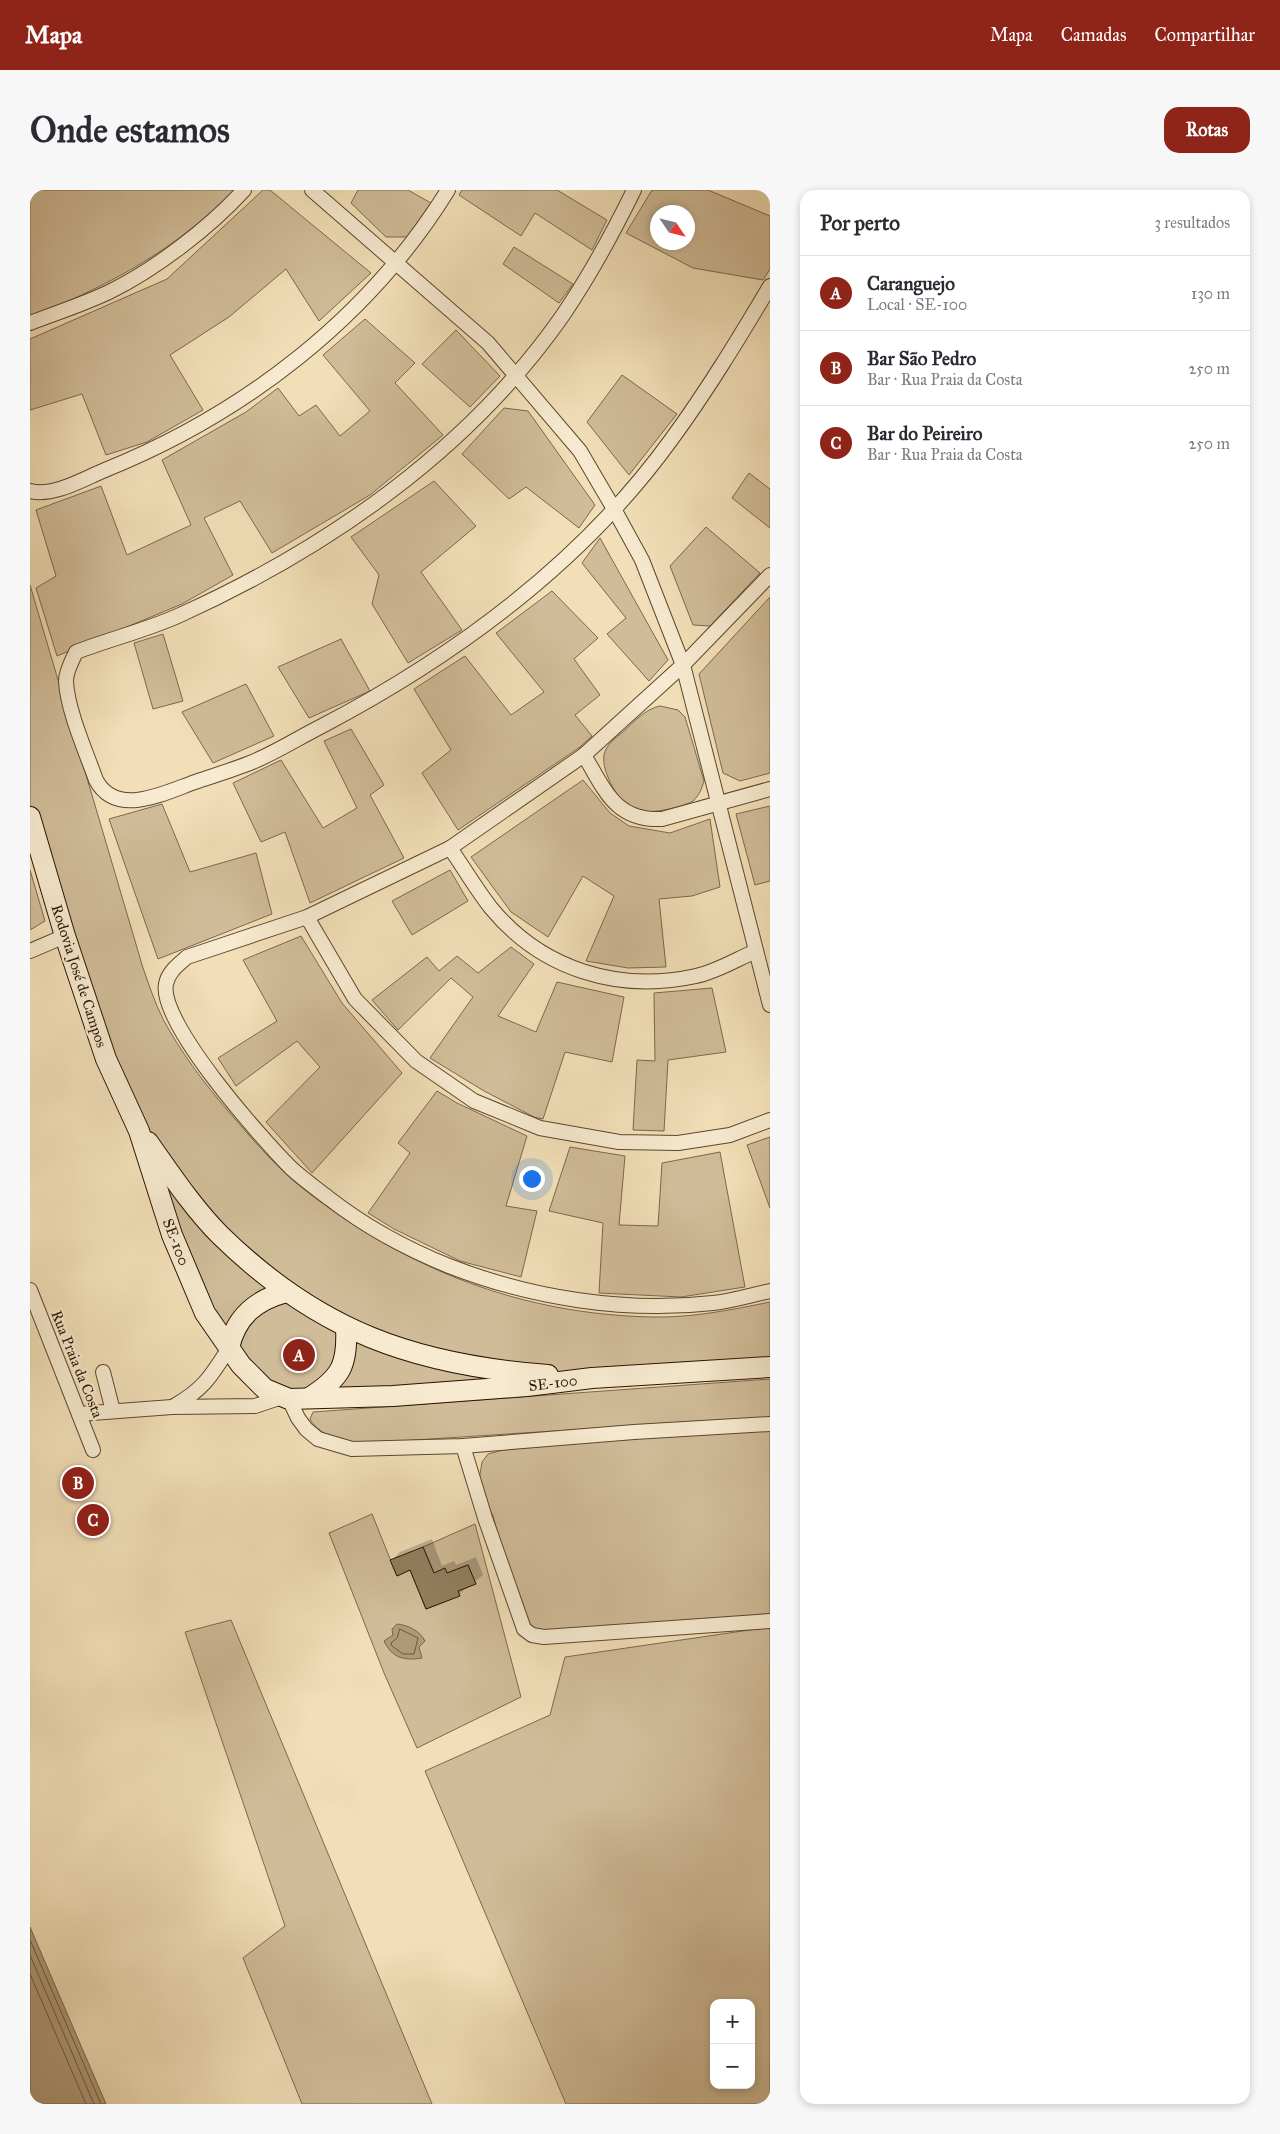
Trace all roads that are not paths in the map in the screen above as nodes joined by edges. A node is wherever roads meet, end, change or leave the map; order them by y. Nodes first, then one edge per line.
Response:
1 (244, 190) edge
2 (312, 190) edge
3 (448, 190) edge
4 (634, 190) edge
5 (396, 262) junction
6 (770, 286) edge
7 (30, 323) edge
8 (516, 373) junction
9 (30, 491) edge
10 (614, 509) junction
11 (770, 575) edge
12 (683, 665) junction
13 (584, 755) junction
14 (770, 789) edge
15 (720, 802) junction
16 (30, 817) edge
17 (450, 848) junction
18 (307, 917) junction
19 (65, 936) junction
20 (30, 951) edge
21 (756, 951) junction
22 (770, 1005) edge
23 (770, 1120) edge
24 (140, 1131) junction
25 (30, 1290) edge
26 (770, 1291) edge
27 (286, 1292) junction
28 (346, 1327) junction
29 (230, 1348) junction
30 (770, 1367) edge
31 (103, 1372) dead end
32 (592, 1378) junction
33 (292, 1398) junction
34 (172, 1407) junction
35 (113, 1412) junction
36 (79, 1414) junction
37 (770, 1424) edge
38 (463, 1446) junction
39 (93, 1450) dead end
40 (770, 1621) edge

1 - 7 street
2 - 5 street
3 - 5 street
4 - 8 street
5 - 8 street
5 - 9 street
6 - 10 street
8 - 10 street
8 - 10 street
10 - 12 street
11 - 12 street
12 - 13 street
12 - 15 street
13 - 15 street
13 - 17 street
14 - 15 street
15 - 21 street
16 - 19 main road, Rodovia José de Campos / SE-100
17 - 18 street
17 - 21 street
18 - 23 street
18 - 26 street
19 - 20 street
19 - 24 main road, Rodovia José de Campos / SE-100
21 - 22 street
24 - 27 main road, SE-100 / SE-100
24 - 29 main road, SE-100 / SE-100
25 - 36 street, Rua Praia da Costa
27 - 28 main road, SE-100 / SE-100
27 - 29 main road
28 - 32 main road, SE-100 / SE-100
28 - 33 main road
29 - 33 main road, SE-100 / SE-100
29 - 34 street
30 - 32 main road
31 - 35 street
32 - 33 main road, SE-100 / SE-100
33 - 34 street
33 - 38 street
34 - 35 street
35 - 36 street
36 - 39 street, Rua Praia da Costa
37 - 38 street
38 - 40 street

